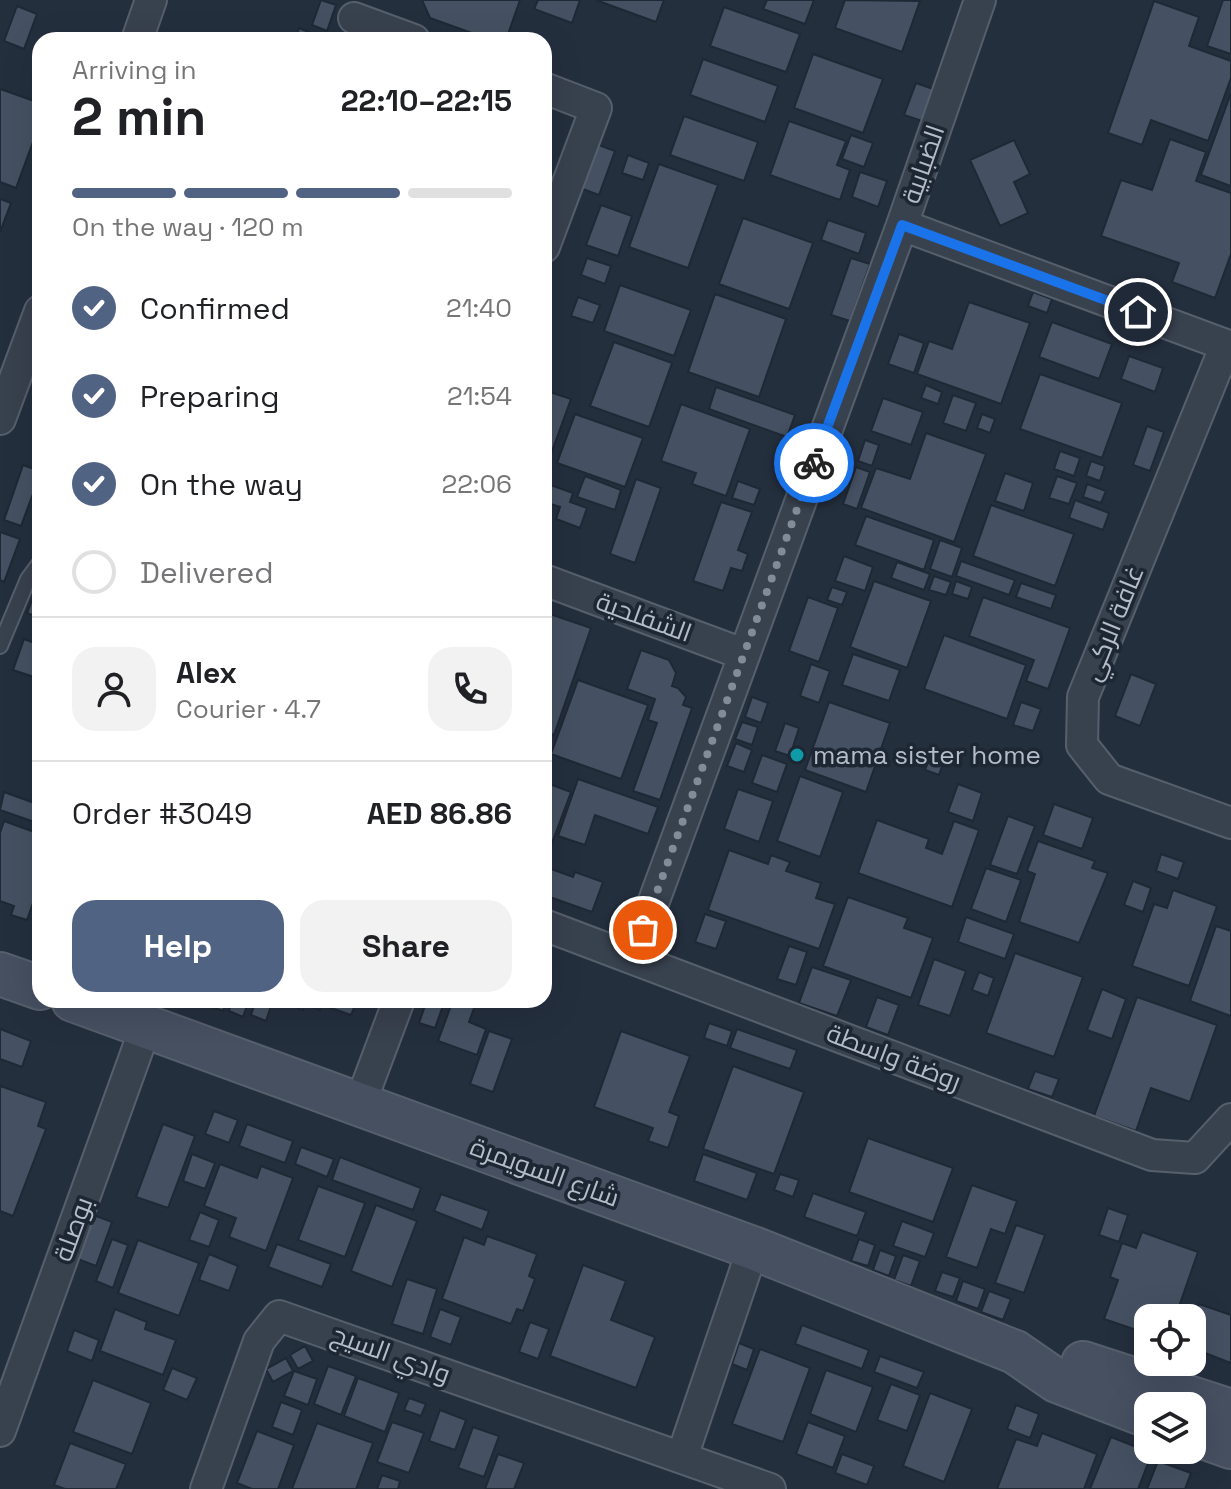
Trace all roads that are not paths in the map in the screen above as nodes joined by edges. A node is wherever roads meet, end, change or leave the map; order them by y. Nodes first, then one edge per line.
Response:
1 (151, 0) edge
2 (980, 0) edge
3 (354, 19) edge
4 (140, 32) edge
5 (391, 32) edge
6 (552, 91) edge
7 (902, 225) junction
8 (552, 226) edge
9 (32, 333) edge
10 (1228, 346) edge
11 (0, 419) edge
12 (32, 574) edge
13 (552, 583) edge
14 (0, 646) edge
15 (743, 654) junction
16 (1231, 823) edge
17 (552, 928) edge
18 (633, 958) junction
19 (0, 974) edge
20 (32, 985) edge
21 (95, 1008) edge
22 (396, 1008) edge
23 (146, 1026) junction
24 (360, 1104) junction
25 (1231, 1119) edge
26 (753, 1248) junction
27 (1015, 1352) junction
28 (1134, 1411) edge
29 (1231, 1411) edge
30 (0, 1431) edge
31 (1206, 1438) edge
32 (1231, 1447) edge
33 (682, 1457) junction
34 (206, 1489) edge
35 (770, 1489) edge

1 - 4 street
2 - 7 street, الضبابية
3 - 5 street
6 - 8 street
7 - 10 street
7 - 15 street, الضبابية
9 - 11 street
10 - 16 street, غافة الركي
12 - 14 lane
13 - 15 street, الشفلحية
15 - 18 street, الضبابية
17 - 18 street, روضة واسطة
18 - 25 street, روضة واسطة
19 - 20 street
21 - 23 street, شارع السويمرة
22 - 24 street
23 - 24 street, شارع السويمرة
23 - 30 street, بوصلة
24 - 26 street, شارع السويمرة
26 - 27 street, شارع السويمرة
26 - 33 street
27 - 28 street, شارع السويمرة
27 - 29 street, شارع السويمرة
31 - 32 street
33 - 34 street, وادي السيج
33 - 35 street, وادي السيج

